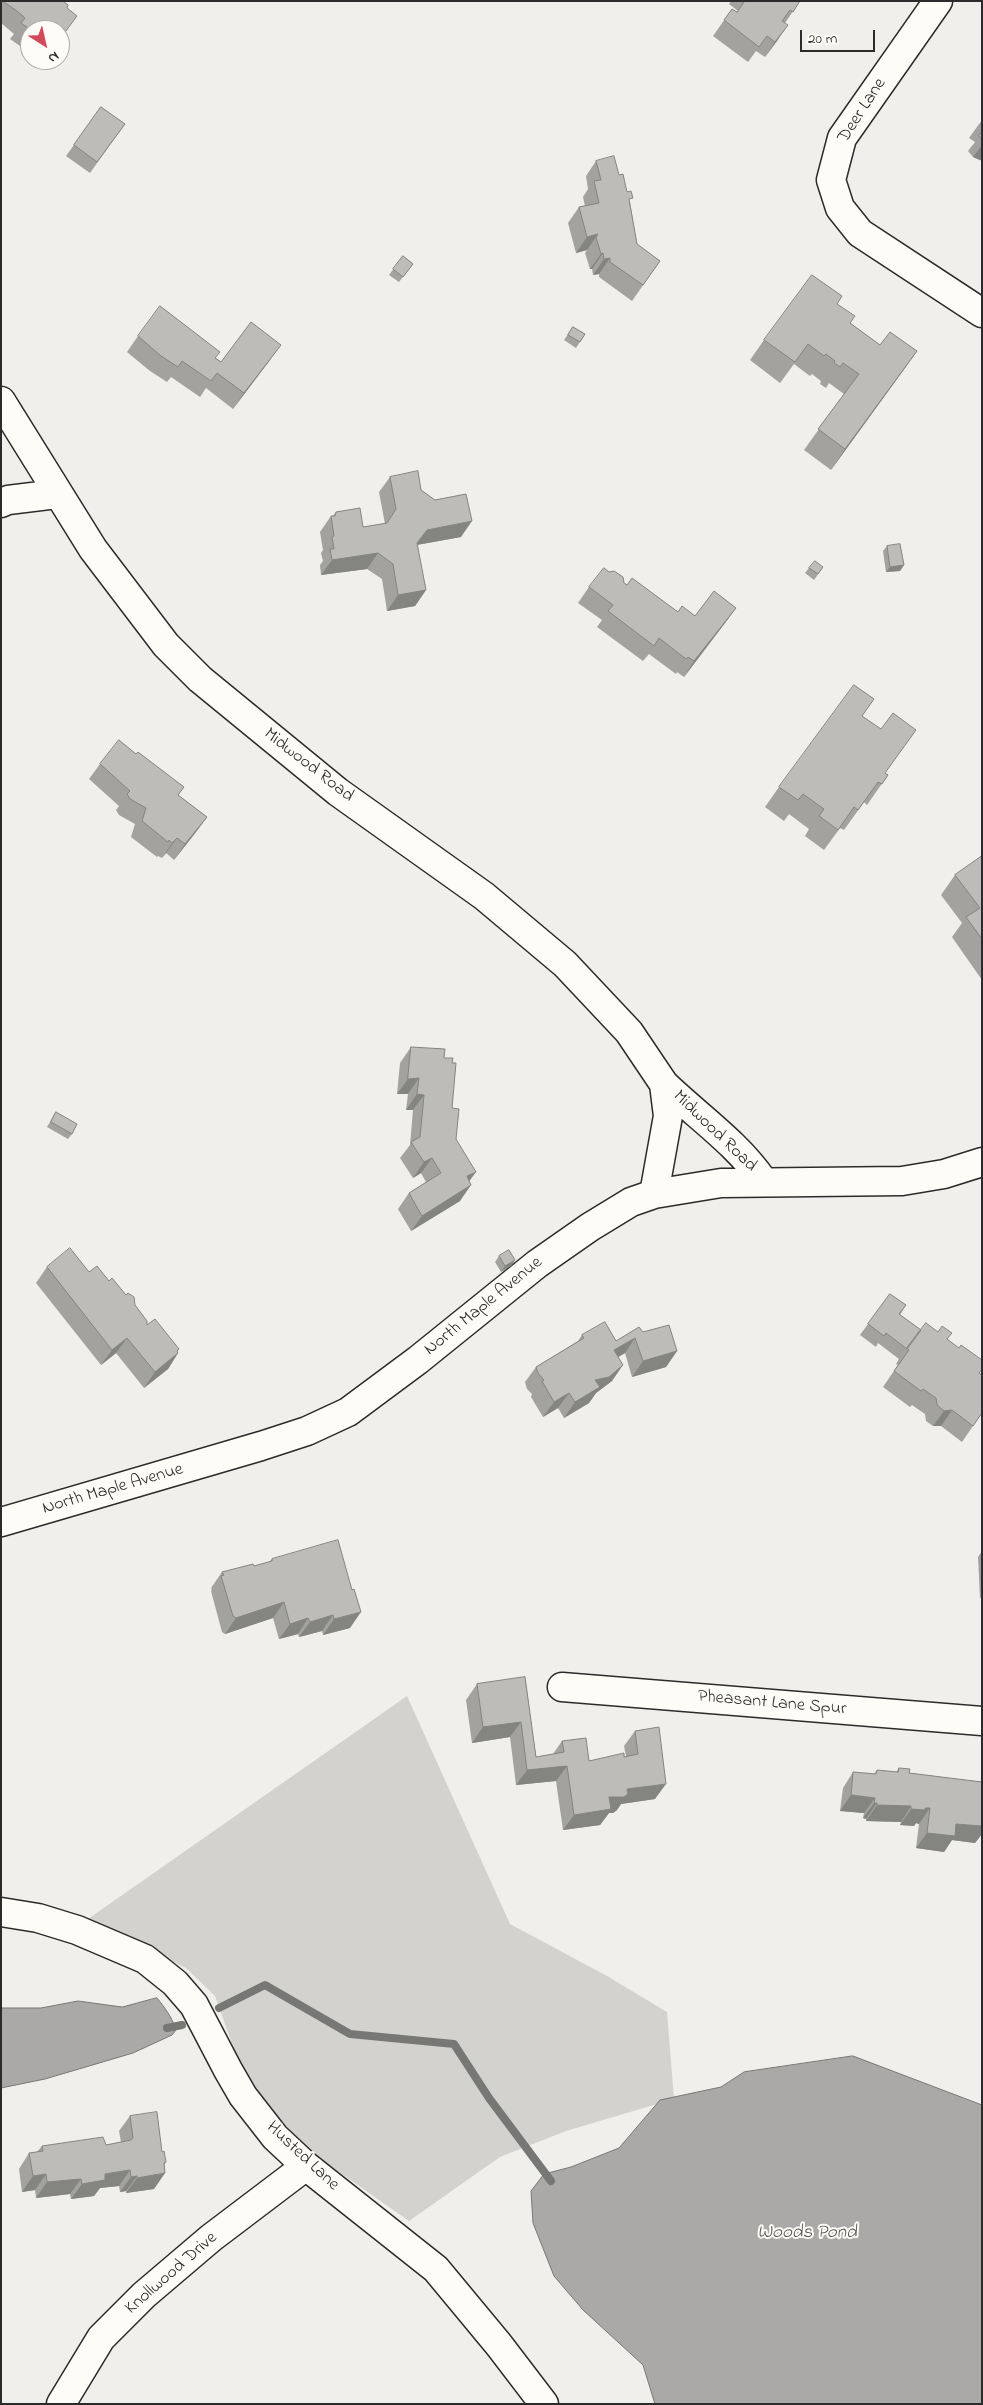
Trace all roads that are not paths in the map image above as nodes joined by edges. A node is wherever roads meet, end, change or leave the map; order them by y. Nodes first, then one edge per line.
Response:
1 (938, 1) edge
2 (982, 313) edge
3 (1, 401) edge
4 (57, 494) junction
5 (1, 503) edge
6 (664, 1084) junction
7 (981, 1165) edge
8 (763, 1181) junction
9 (654, 1194) junction
10 (1, 1522) edge
11 (562, 1687) dead end
12 (982, 1721) edge
13 (1, 1912) edge
14 (306, 2166) junction
15 (61, 2404) edge
16 (544, 2404) edge

1 - 2 street, Deer Lane
3 - 4 street, Midwood Road
4 - 5 street
4 - 6 street, Midwood Road
6 - 8 street, Midwood Road
6 - 9 street, Midwood Road
7 - 8 street, North Maple Avenue
8 - 9 street, North Maple Avenue
9 - 10 street, North Maple Avenue
11 - 12 street, Pheasant Lane Spur
13 - 14 street, Husted Lane
14 - 15 street, Knollwood Drive
14 - 16 street, Husted Lane

